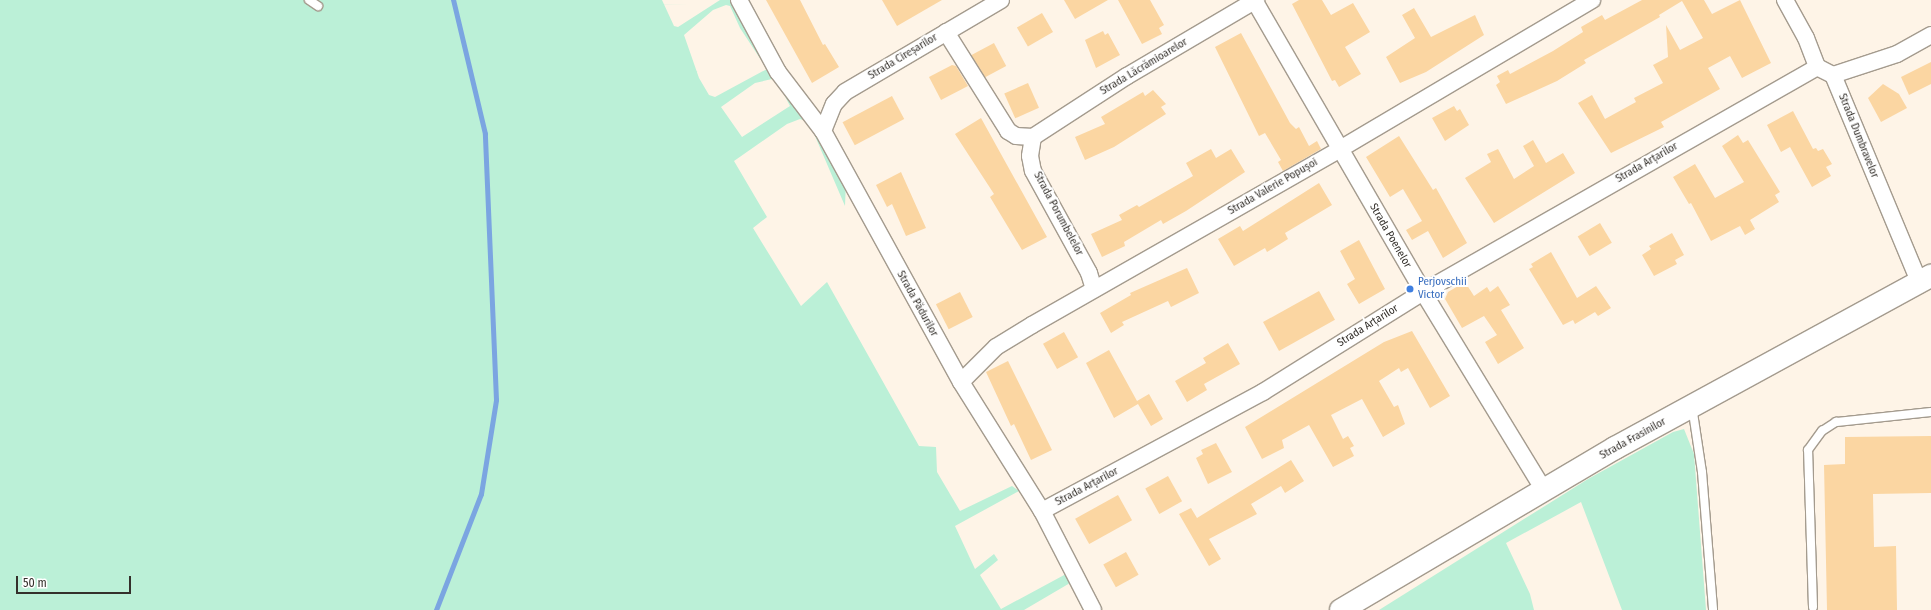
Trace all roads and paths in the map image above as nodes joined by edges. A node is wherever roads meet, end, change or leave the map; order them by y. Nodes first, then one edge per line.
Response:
1 (309, 0) edge
2 (738, 0) edge
3 (1001, 0) edge
4 (1255, 0) edge
5 (1592, 0) edge
6 (1785, 0) edge
7 (318, 6) dead end
8 (946, 32) junction
9 (1931, 35) edge
10 (1817, 67) junction
11 (1834, 75) junction
12 (823, 131) junction
13 (1033, 137) junction
14 (1340, 149) junction
15 (1925, 279) edge
16 (1094, 289) junction
17 (1422, 292) junction
18 (961, 382) junction
19 (1692, 406) junction
20 (1931, 412) edge
21 (1544, 490) junction
22 (1042, 511) junction
23 (1813, 607) dead end
24 (1094, 610) edge
25 (1341, 610) edge
26 (1713, 610) edge

1 - 7 lane
2 - 12 street, Strada Pădurilor
3 - 8 street, Strada Cireșarilor
4 - 13 street, Strada Lăcrămioarelor
4 - 14 street, Strada Poenelor
5 - 14 street, Strada Valerie Popușoi
6 - 10 street
8 - 12 street, Strada Cireșarilor
8 - 13 street
9 - 11 street
10 - 11 street
10 - 17 street, Strada Arțarilor
11 - 15 street, Strada Dumbravelor
12 - 18 street, Strada Pădurilor
13 - 16 street, Strada Porumbelelor
14 - 16 street, Strada Valerie Popușoi
14 - 17 street, Strada Poenelor
15 - 19 main road, Strada Frasinilor
16 - 18 street, Strada Valerie Popușoi
17 - 21 street, Strada Poenelor
17 - 22 street, Strada Arțarilor
18 - 22 street, Strada Pădurilor
19 - 21 main road, Strada Frasinilor
19 - 26 lane
20 - 23 lane
21 - 25 main road, Strada Frasinilor
22 - 24 street, Strada Pădurilor

